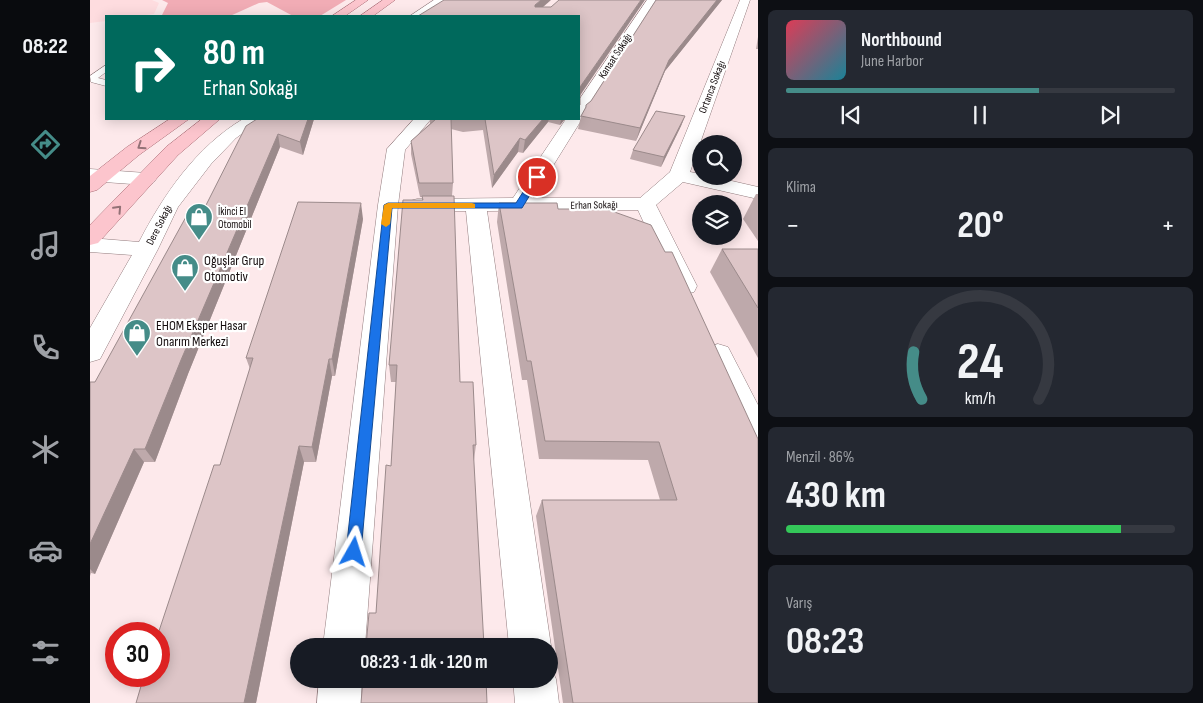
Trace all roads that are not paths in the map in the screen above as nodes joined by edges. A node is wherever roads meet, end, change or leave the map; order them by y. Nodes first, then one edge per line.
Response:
1 (363, 0) edge
2 (390, 0) edge
3 (442, 0) edge
4 (652, 0) edge
5 (745, 0) edge
6 (340, 15) edge
7 (368, 15) edge
8 (418, 15) edge
9 (105, 69) edge
10 (105, 83) edge
11 (580, 110) edge
12 (180, 120) edge
13 (211, 120) edge
14 (252, 120) edge
15 (422, 120) edge
16 (573, 120) edge
17 (679, 175) junction
18 (94, 179) edge
19 (146, 179) junction
20 (758, 193) edge
21 (645, 204) junction
22 (388, 205) junction
23 (476, 206) junction
24 (518, 206) junction
25 (90, 238) edge
26 (90, 245) edge
27 (147, 249) junction
28 (697, 310) edge
29 (710, 336) edge
30 (90, 352) edge
31 (758, 436) edge
32 (345, 638) edge
33 (529, 638) edge
34 (340, 688) edge
35 (535, 688) edge
36 (339, 703) edge
37 (537, 703) edge

1 - 6 main road
2 - 7 main road
3 - 8 street
4 - 11 street, Kanaat Sokağı
5 - 17 street, Ortanca Sokağı
9 - 10 lane
12 -> 18 main road
13 - 19 main road
14 - 27 street, Dere Sokağı
15 - 22 street
16 - 24 street
17 - 20 street
17 - 21 street
18 - 19 street
25 -> 19 main road
21 - 24 street, Erhan Sokağı
21 - 28 street
22 - 23 street, Erhan Sokağı
22 - 32 street
23 - 24 street, Erhan Sokağı
23 - 33 street
26 - 27 street
27 - 30 street, Dere Sokağı
29 - 31 street
34 - 36 street
35 - 37 street

